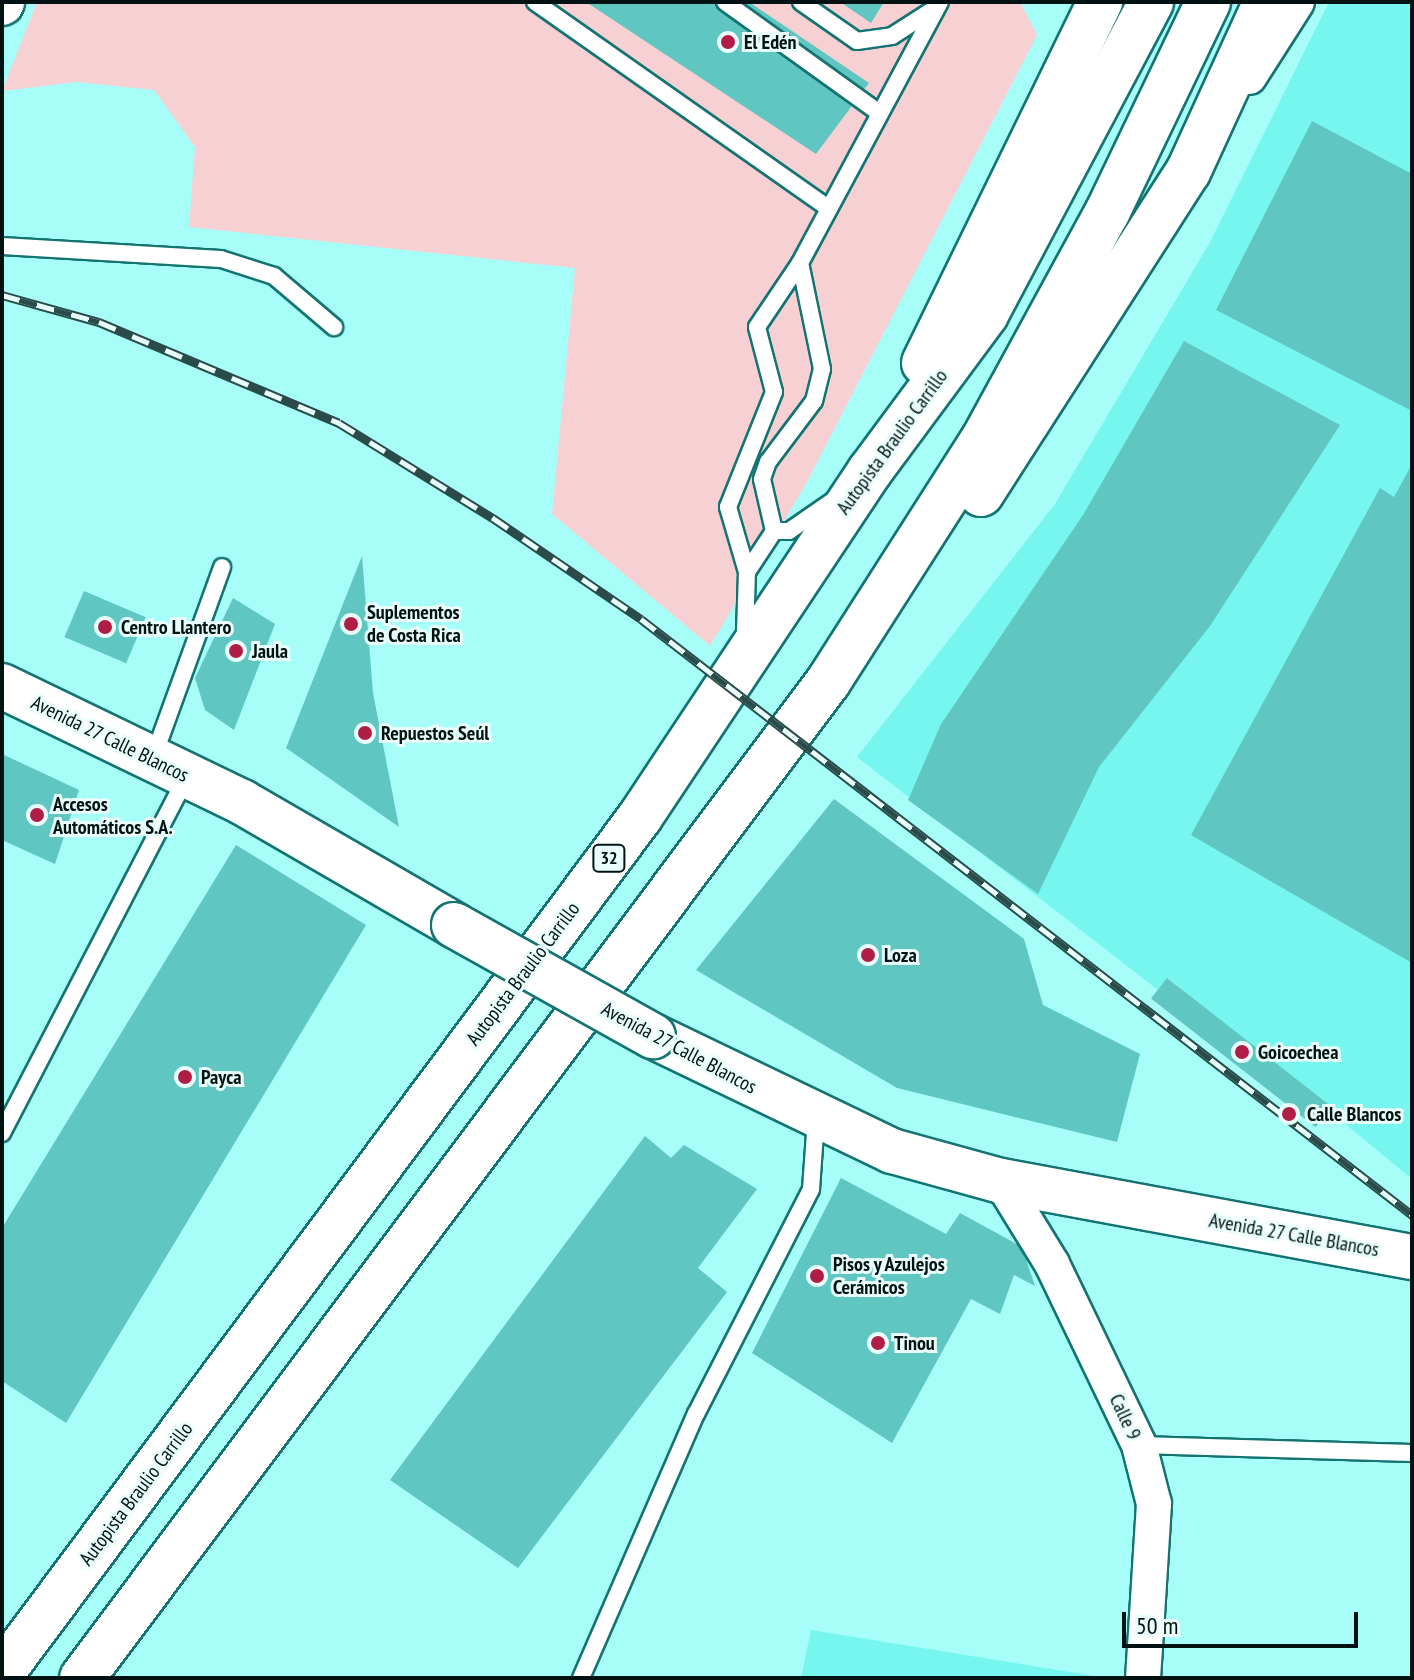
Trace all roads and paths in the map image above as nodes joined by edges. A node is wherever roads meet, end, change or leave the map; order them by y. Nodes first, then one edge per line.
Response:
1 (535, 2) edge
2 (725, 2) edge
3 (801, 2) edge
4 (1100, 2) edge
5 (1151, 2) edge
6 (1208, 2) edge
7 (1266, 2) edge
8 (1297, 2) edge
9 (940, 4) edge
10 (878, 112) junction
11 (1188, 172) junction
12 (827, 207) junction
13 (2, 246) edge
14 (800, 263) junction
15 (334, 327) dead end
16 (870, 471) junction
17 (774, 531) junction
18 (222, 567) dead end
19 (747, 572) junction
20 (828, 682) junction
21 (2, 686) edge
22 (170, 768) junction
23 (640, 817) junction
24 (816, 1120) junction
25 (2, 1133) edge
26 (1001, 1181) junction
27 (1412, 1257) edge
28 (1139, 1445) junction
29 (1412, 1453) edge
30 (2, 1673) edge
31 (82, 1678) edge
32 (581, 1678) edge
33 (1143, 1678) edge

1 - 12 lane
2 - 10 lane
3 - 9 lane
4 - 16 main road
5 - 16 main road, Autopista Braulio Carrillo / 32
6 - 20 main road
7 - 11 main road
8 - 11 street
9 - 10 lane
10 - 12 lane
11 - 20 main road
12 - 14 lane
13 - 15 lane
14 - 17 lane
14 - 19 lane
16 - 17 lane
16 - 23 main road, Autopista Braulio Carrillo / 32
17 - 19 lane
18 - 22 lane
19 - 23 lane
20 - 31 main road
21 - 22 main road, Avenida 27 Calle Blancos
22 - 24 main road, Avenida 27 Calle Blancos, bridge
22 - 25 lane
23 - 30 main road, Autopista Braulio Carrillo / 32
24 - 26 main road, Avenida 27 Calle Blancos
24 - 32 lane
26 - 27 main road, Avenida 27 Calle Blancos
26 - 28 street, Calle 9
28 - 29 lane
28 - 33 street, Calle 9

